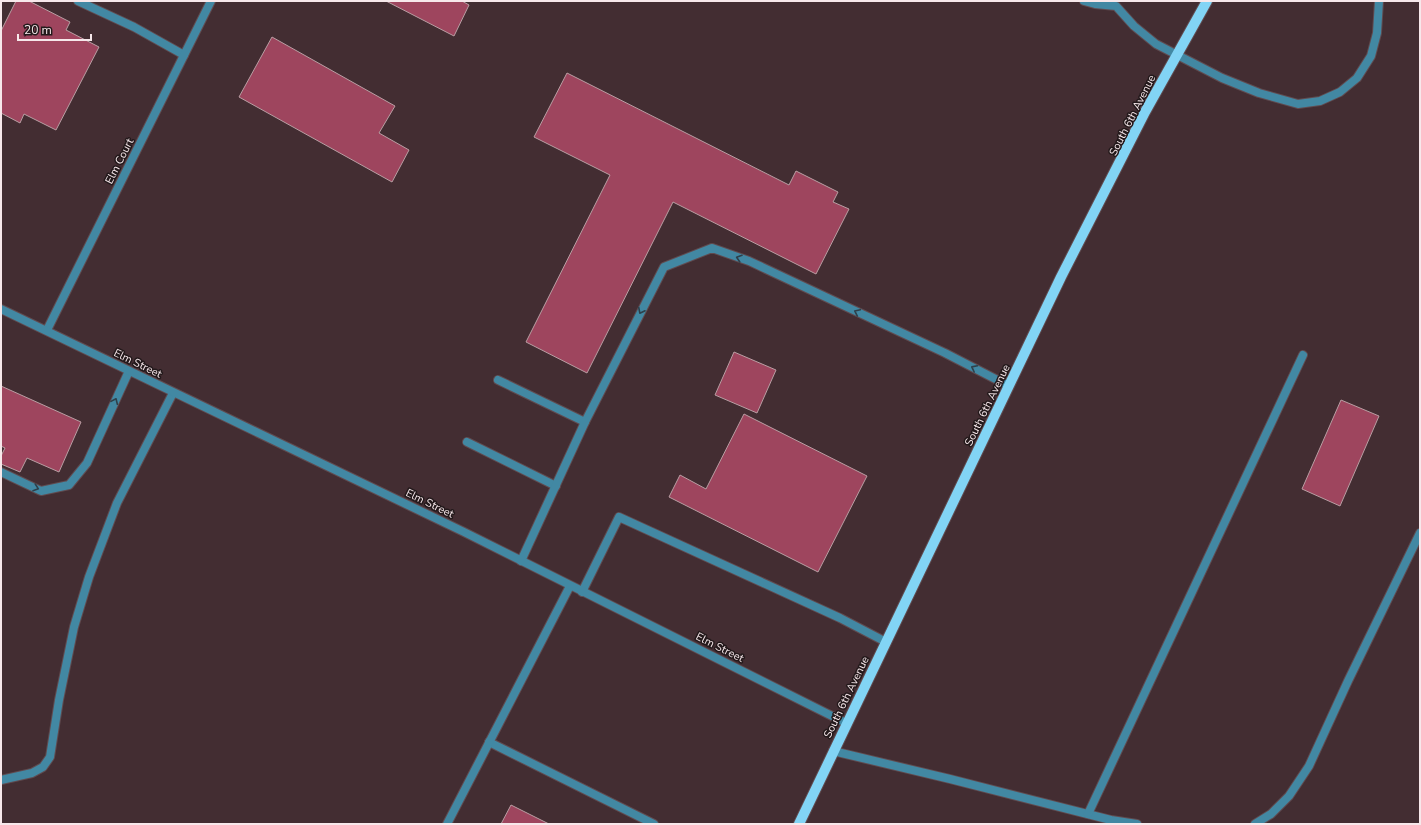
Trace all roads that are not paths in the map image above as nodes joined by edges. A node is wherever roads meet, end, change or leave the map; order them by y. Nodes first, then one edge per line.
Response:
1 (78, 1) edge
2 (211, 1) edge
3 (1084, 1) edge
4 (1207, 1) edge
5 (1379, 1) edge
6 (1116, 3) edge
7 (184, 55) junction
8 (1177, 55) junction
9 (1, 309) edge
10 (47, 330) junction
11 (1304, 355) dead end
12 (129, 371) junction
13 (498, 380) dead end
14 (1009, 386) junction
15 (173, 393) junction
16 (585, 422) junction
17 (467, 442) dead end
18 (1, 472) edge
19 (556, 486) junction
20 (1420, 533) edge
21 (521, 561) junction
22 (570, 586) junction
23 (582, 592) junction
24 (886, 642) junction
25 (846, 724) junction
26 (489, 742) junction
27 (833, 751) junction
28 (1, 780) edge
29 (1088, 814) junction
30 (447, 824) edge
31 (654, 824) edge
32 (799, 824) edge
33 (1137, 824) edge
34 (1255, 824) edge

1 - 7 street
2 - 7 street, Elm Court
3 - 6 street
4 - 8 main road, South 6th Avenue
5 - 8 street
6 - 8 street
7 - 10 street, Elm Court
8 - 14 main road, South 6th Avenue
9 - 10 street, Elm Street
10 - 12 street, Elm Street
11 - 29 street
12 - 15 street, Elm Street
18 -> 12 street
13 - 16 street
14 -> 16 street
14 - 24 main road, South 6th Avenue
15 - 21 street, Elm Street
15 - 28 street
16 - 19 street
17 - 19 street
19 - 21 street
20 - 34 street
21 - 22 street, Elm Street
22 - 23 street, Elm Street
22 - 26 street
23 - 24 street
23 - 25 street, Elm Street
24 - 25 main road, South 6th Avenue
25 - 27 main road, South 6th Avenue
26 - 30 street
26 - 31 street
27 - 29 street
27 - 32 main road, South 6th Avenue
29 - 33 street

